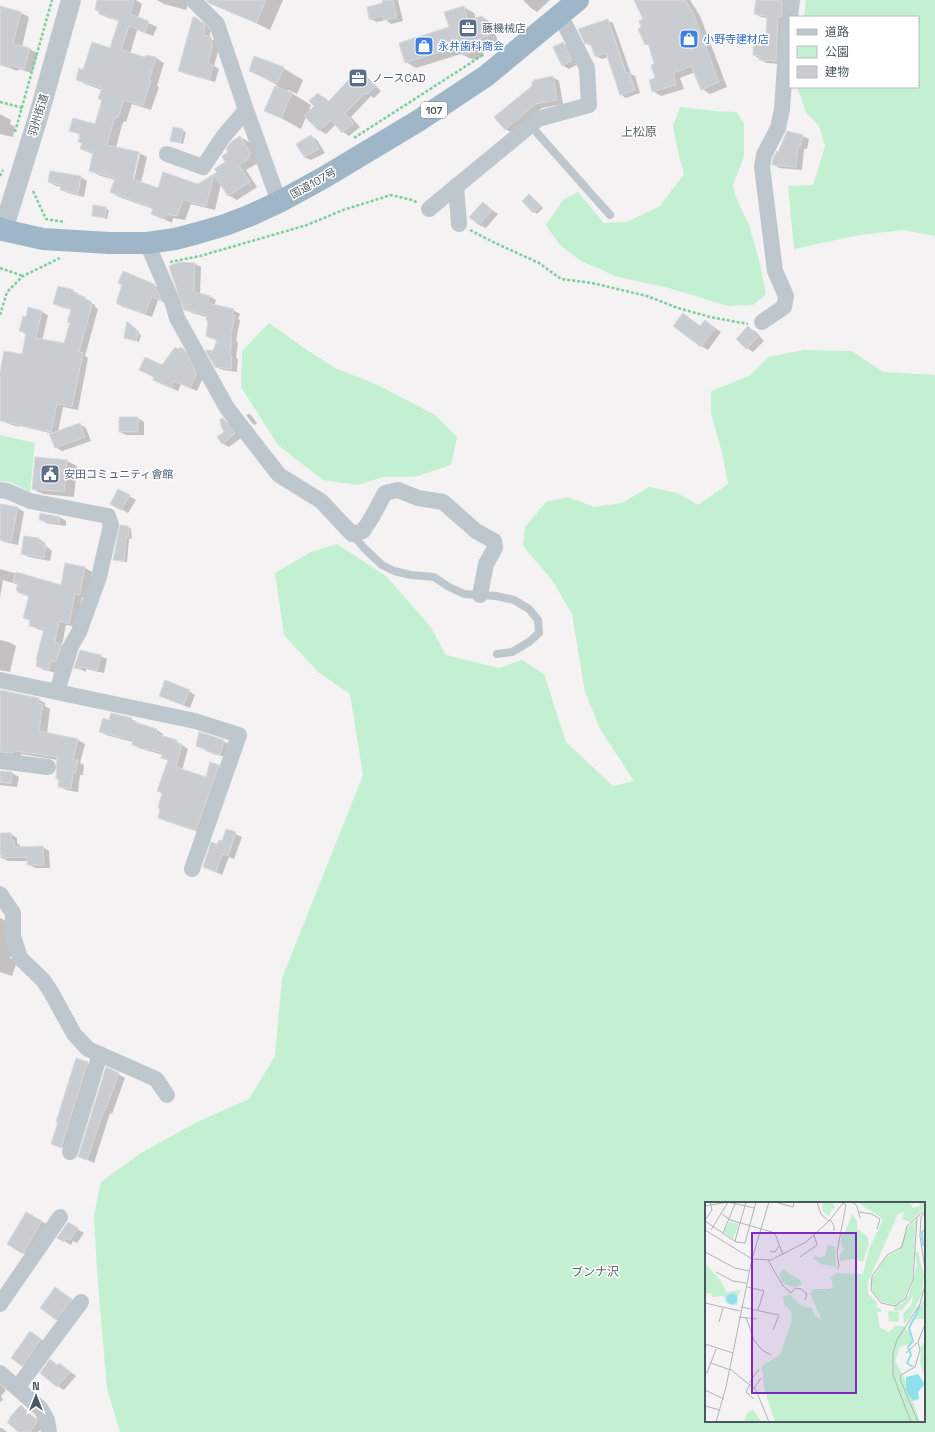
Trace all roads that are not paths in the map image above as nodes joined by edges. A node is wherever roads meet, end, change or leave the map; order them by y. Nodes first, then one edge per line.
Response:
1 (71, 0) edge
2 (193, 0) edge
3 (578, 0) edge
4 (792, 0) edge
5 (560, 15) junction
6 (790, 16) edge
7 (789, 26) edge
8 (246, 110) junction
9 (530, 125) junction
10 (167, 154) dead end
11 (456, 186) junction
12 (279, 202) junction
13 (429, 208) road end
14 (610, 215) dead end
15 (459, 224) road end
16 (1, 234) edge
17 (147, 243) junction
18 (762, 322) road end
19 (0, 490) edge
20 (352, 534) junction
21 (480, 595) junction
22 (497, 654) dead end
23 (0, 680) edge
24 (57, 691) junction
25 (0, 760) edge
26 (48, 767) dead end
27 (192, 869) dead end
28 (0, 894) edge
29 (100, 1054) junction
30 (167, 1095) dead end
31 (70, 1152) dead end
32 (60, 1217) dead end
33 (81, 1302) dead end
34 (0, 1304) edge
35 (0, 1373) edge
36 (17, 1388) junction
37 (49, 1432) edge

1 - 16 street, 羽州街道
2 - 8 street
3 - 5 highway, 国道107号 / 107
4 - 6 street
5 - 9 street
5 - 12 highway, 国道107号 / 107
7 - 18 street
8 - 10 street
8 - 12 street
9 - 11 street
9 - 14 lane
11 - 13 street
11 - 15 street
12 - 17 highway, 国道107号 / 107
16 - 17 highway, 国道107号 / 107
17 - 20 street
19 - 24 street
20 - 21 lane
20 - 21 street
21 - 22 lane
23 - 24 street
24 - 27 street
25 - 26 street
28 - 29 street
29 - 30 street
29 - 31 street
32 - 34 street
33 - 36 street
35 - 36 street
36 - 37 street

